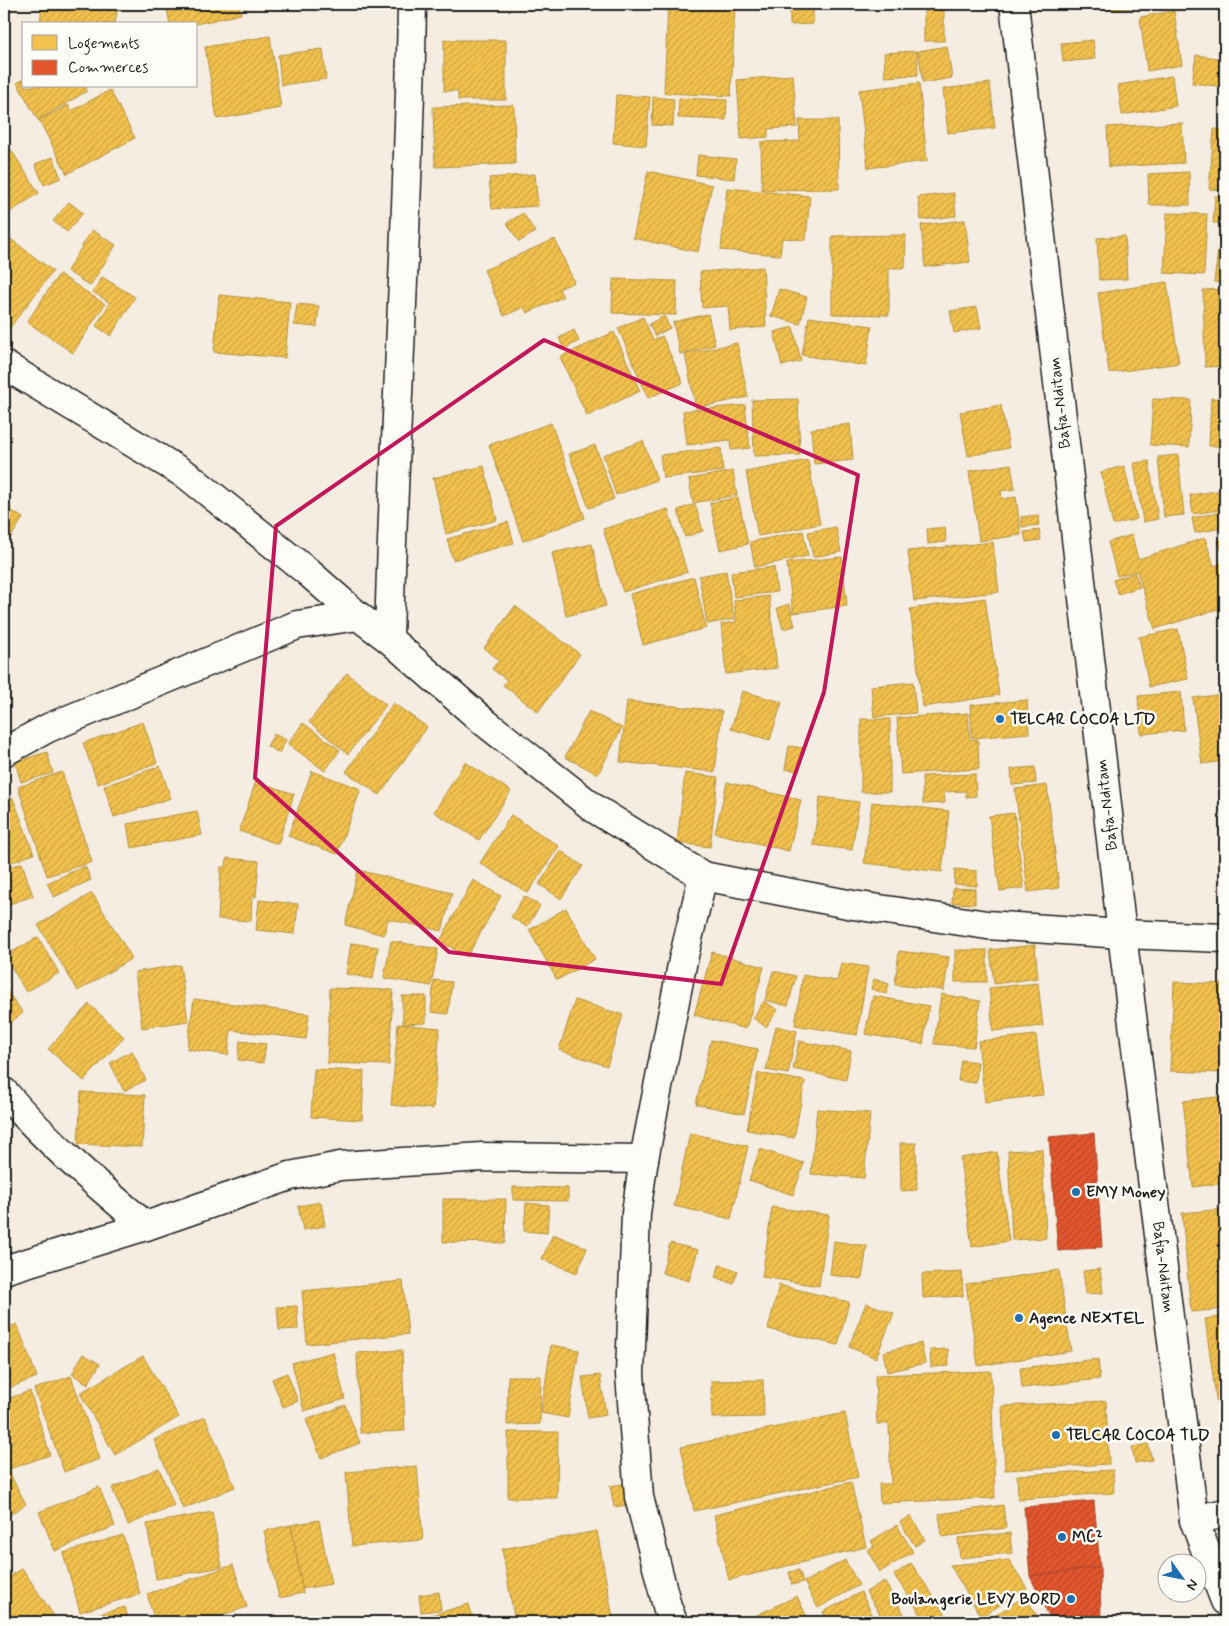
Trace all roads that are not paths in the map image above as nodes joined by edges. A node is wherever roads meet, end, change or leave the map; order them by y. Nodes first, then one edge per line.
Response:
1 (412, 4) edge
2 (1014, 4) edge
3 (4, 365) edge
4 (358, 616) junction
5 (389, 639) junction
6 (4, 752) edge
7 (703, 876) junction
8 (1122, 934) junction
9 (1225, 938) edge
10 (4, 1092) edge
11 (644, 1159) junction
12 (146, 1226) junction
13 (4, 1270) edge
14 (1225, 1513) edge
15 (1194, 1520) junction
16 (1225, 1601) edge
17 (673, 1622) edge

1 - 5 street
2 - 8 street, Bafia-Nditam
3 - 4 street
4 - 5 street
4 - 6 street
5 - 7 street
7 - 8 street
7 - 11 street
8 - 9 street
8 - 15 street, Bafia-Nditam
10 - 12 street
11 - 12 street
11 - 17 street
12 - 13 street
14 - 15 street
15 - 16 street, Bafia-Nditam

